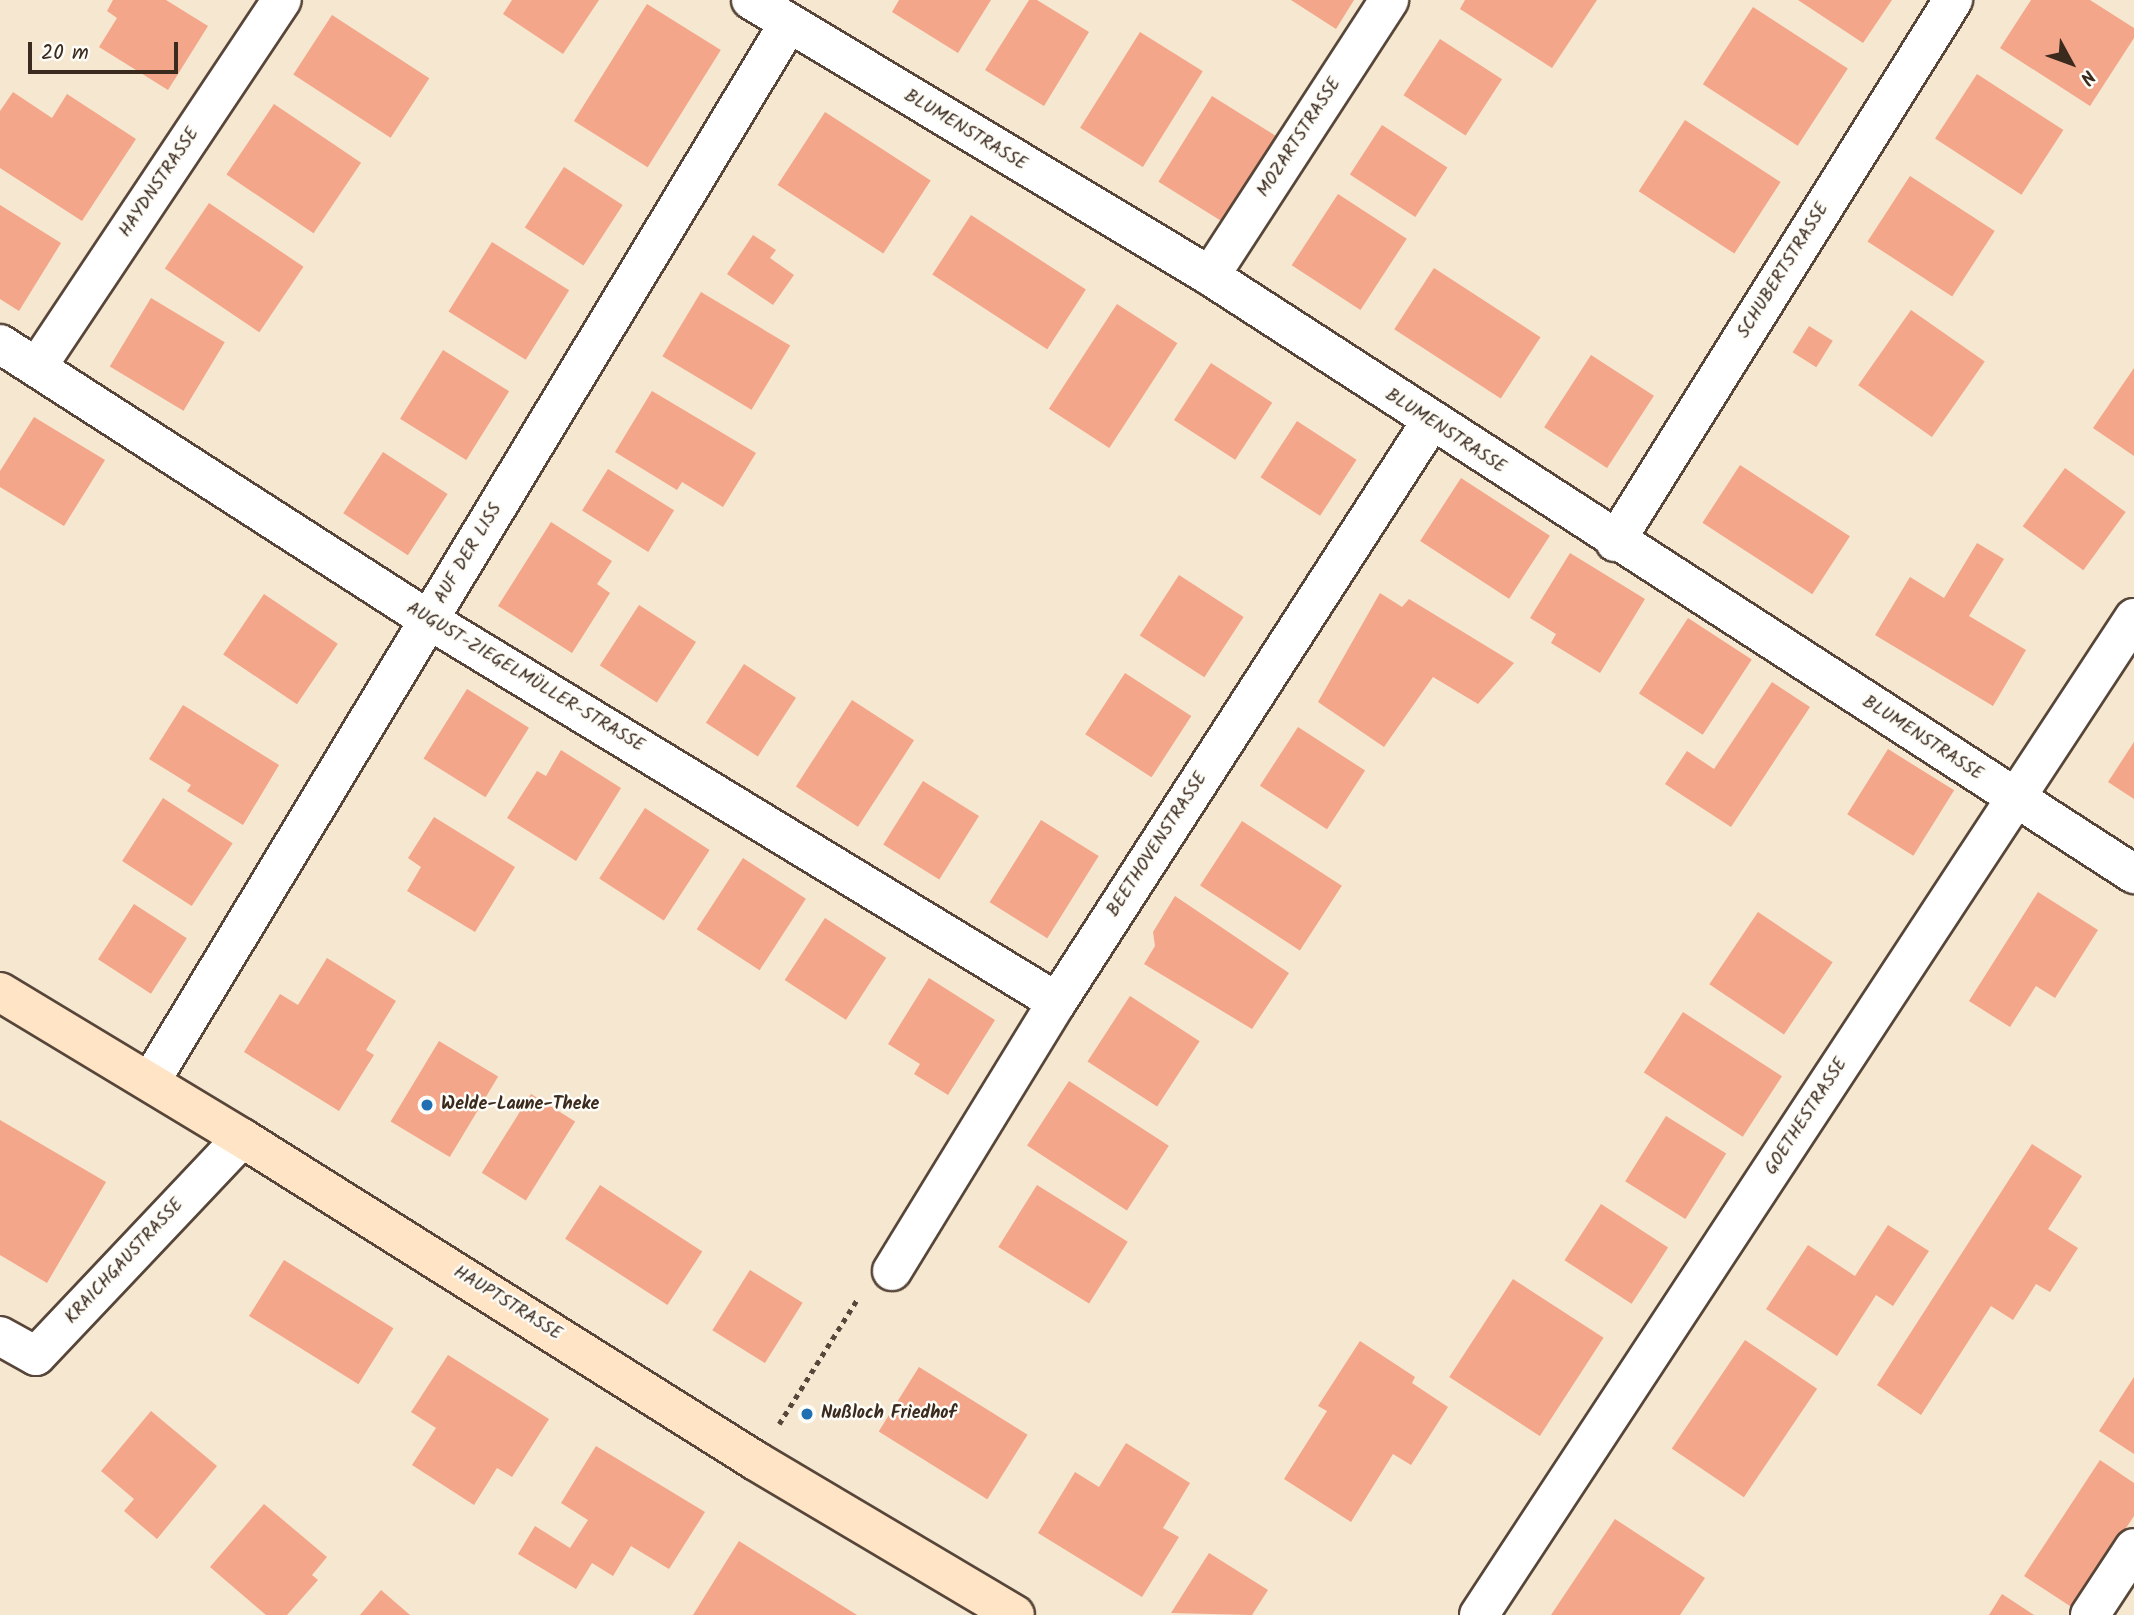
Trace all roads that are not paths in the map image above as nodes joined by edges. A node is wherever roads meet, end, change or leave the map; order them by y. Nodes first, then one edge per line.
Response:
1 (282, 0) edge
2 (751, 0) edge
3 (1389, 0) edge
4 (1953, 0) edge
5 (787, 26) junction
6 (1210, 276) junction
7 (0, 344) edge
8 (37, 366) junction
9 (1430, 423) junction
10 (1615, 542) junction
11 (2134, 618) edge
12 (429, 621) junction
13 (2017, 799) junction
14 (2134, 874) edge
15 (0, 992) edge
16 (1057, 1002) junction
17 (150, 1082) junction
18 (242, 1138) junction
19 (892, 1271) road end
20 (0, 1336) edge
21 (2134, 1548) edge
22 (1015, 1615) edge
23 (1479, 1615) edge
24 (2090, 1615) edge

1 - 8 street, HAYDNSTRASSE
2 - 5 street, BLUMENSTRASSE
3 - 6 street, MOZARTSTRASSE
4 - 10 street, SCHUBERTSTRASSE
5 - 6 street, BLUMENSTRASSE
5 - 12 street, AUF DER LISS
6 - 9 street, BLUMENSTRASSE
7 - 8 street, AUGUST-ZIEGELMÜLLER-STRASSE
8 - 12 street, AUGUST-ZIEGELMÜLLER-STRASSE
9 - 10 street, BLUMENSTRASSE
9 - 16 street, BEETHOVENSTRASSE
10 - 13 street, BLUMENSTRASSE
11 - 13 street, GOETHESTRASSE
12 - 16 street, AUGUST-ZIEGELMÜLLER-STRASSE
12 - 17 street, AUF DER LISS
13 - 14 street, BLUMENSTRASSE
13 - 23 street, GOETHESTRASSE
15 - 17 main road, HAUPTSTRASSE
16 - 19 street, BEETHOVENSTRASSE
17 - 18 main road, HAUPTSTRASSE
18 - 20 street, KRAICHGAUSTRASSE
18 - 22 main road, HAUPTSTRASSE
21 - 24 street

